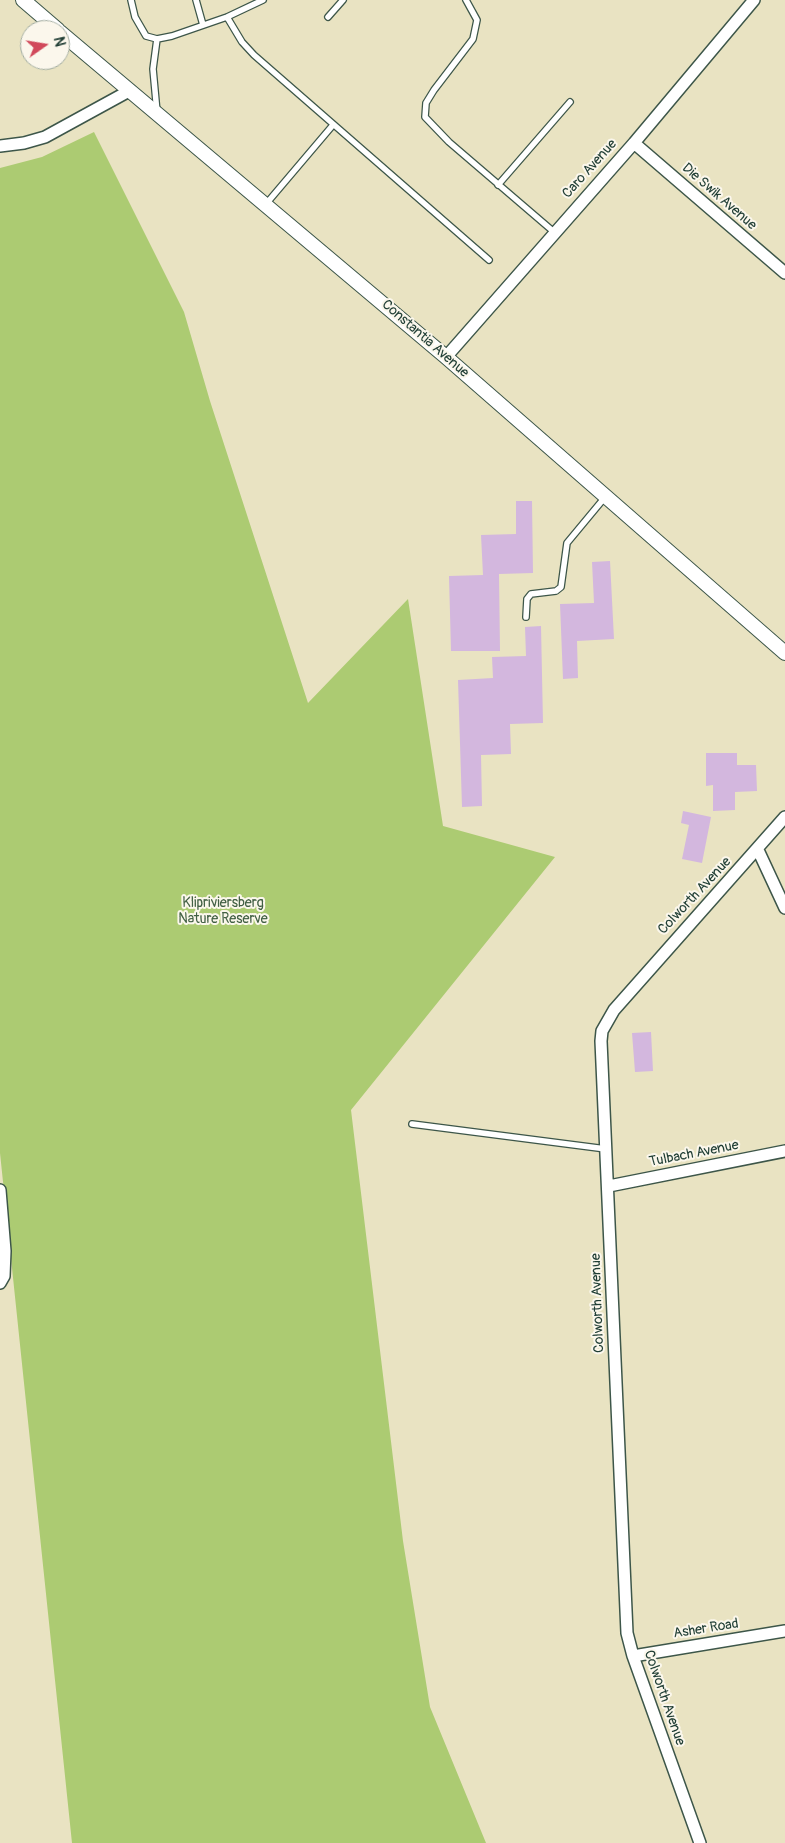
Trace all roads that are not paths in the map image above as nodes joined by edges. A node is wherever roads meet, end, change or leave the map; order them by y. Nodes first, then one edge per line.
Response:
1 (23, 0) edge
2 (131, 0) edge
3 (196, 0) edge
4 (263, 0) edge
5 (343, 0) edge
6 (466, 0) edge
7 (754, 0) edge
8 (256, 2) edge
9 (228, 17) junction
10 (328, 17) dead end
11 (46, 20) edge
12 (204, 25) junction
13 (157, 39) junction
14 (70, 40) edge
15 (130, 91) junction
16 (570, 102) dead end
17 (157, 114) junction
18 (333, 125) junction
19 (634, 143) junction
20 (0, 146) edge
21 (498, 185) junction
22 (266, 204) junction
23 (554, 232) junction
24 (489, 260) dead end
25 (785, 273) edge
26 (446, 357) junction
27 (606, 496) junction
28 (526, 618) dead end
29 (785, 652) edge
30 (785, 817) edge
31 (758, 850) junction
32 (785, 908) edge
33 (412, 1124) dead end
34 (606, 1149) junction
35 (785, 1150) edge
36 (608, 1186) junction
37 (0, 1190) edge
38 (0, 1283) edge
39 (785, 1631) edge
40 (633, 1656) junction
41 (700, 1843) edge

1 - 11 street, Constantia Avenue
2 - 13 lane
3 - 12 lane
4 - 8 lane
5 - 10 lane
6 - 21 lane
7 - 19 street, Caro Avenue
8 - 9 lane
9 - 12 lane
9 - 18 lane
12 - 13 lane
13 - 17 lane
14 - 15 street, Constantia Avenue
15 - 17 street, Constantia Avenue
15 - 20 street
16 - 21 lane
17 - 22 street, Constantia Avenue
18 - 22 lane
18 - 24 lane
19 - 23 street, Caro Avenue
19 - 25 street, Die Swik Avenue
21 - 23 lane
22 - 26 street, Constantia Avenue
23 - 26 street, Caro Avenue
26 - 27 street, Constantia Avenue
27 - 28 lane
27 - 29 street, Constantia Avenue
30 - 31 street, Colworth Avenue
31 - 32 street
31 - 34 street, Colworth Avenue
33 - 34 lane
34 - 36 street, Colworth Avenue
35 - 36 street, Tulbach Avenue
36 - 40 street, Colworth Avenue
37 - 38 street
39 - 40 street, Asher Road
40 - 41 street, Colworth Avenue

